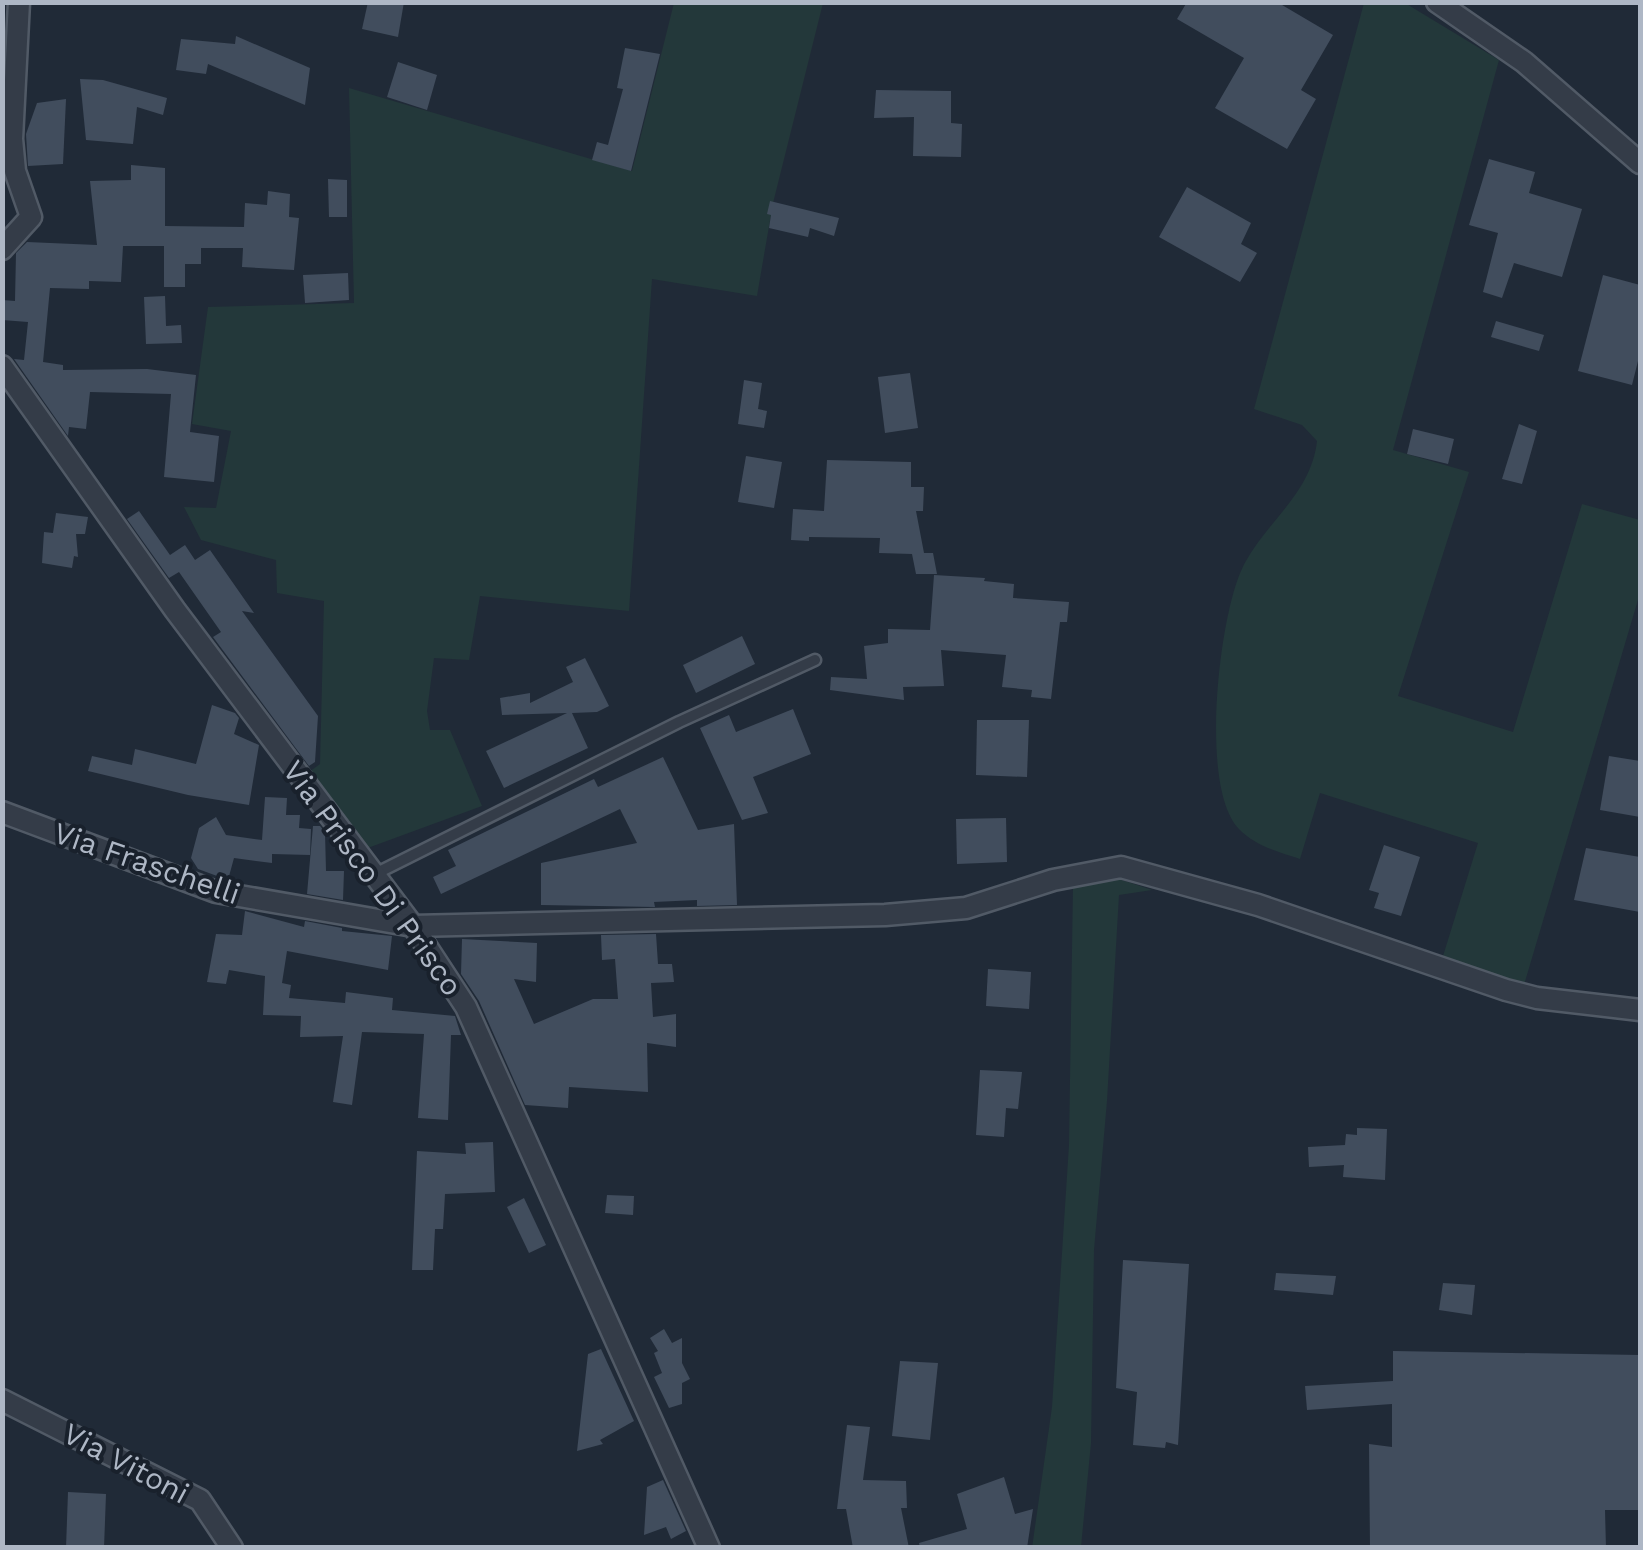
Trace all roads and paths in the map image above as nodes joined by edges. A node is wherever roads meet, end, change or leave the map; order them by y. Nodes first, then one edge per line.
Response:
1 (20, 2) edge
2 (1438, 2) edge
3 (1640, 162) edge
4 (2, 250) edge
5 (2, 366) edge
6 (814, 660) dead end
7 (2, 812) edge
8 (374, 874) junction
9 (413, 926) junction
10 (1640, 1010) edge
11 (2, 1400) edge
12 (232, 1548) edge
13 (709, 1548) edge

1 - 4 street
2 - 3 street
5 - 8 street, Via Prisco Di Prisco
6 - 8 lane
7 - 9 street, Via Fraschelli
8 - 9 street, Via Prisco Di Prisco
9 - 10 street, Via Fraschelli
9 - 13 street, Via Prisco Di Prisco
11 - 12 street, Via Vitoni

